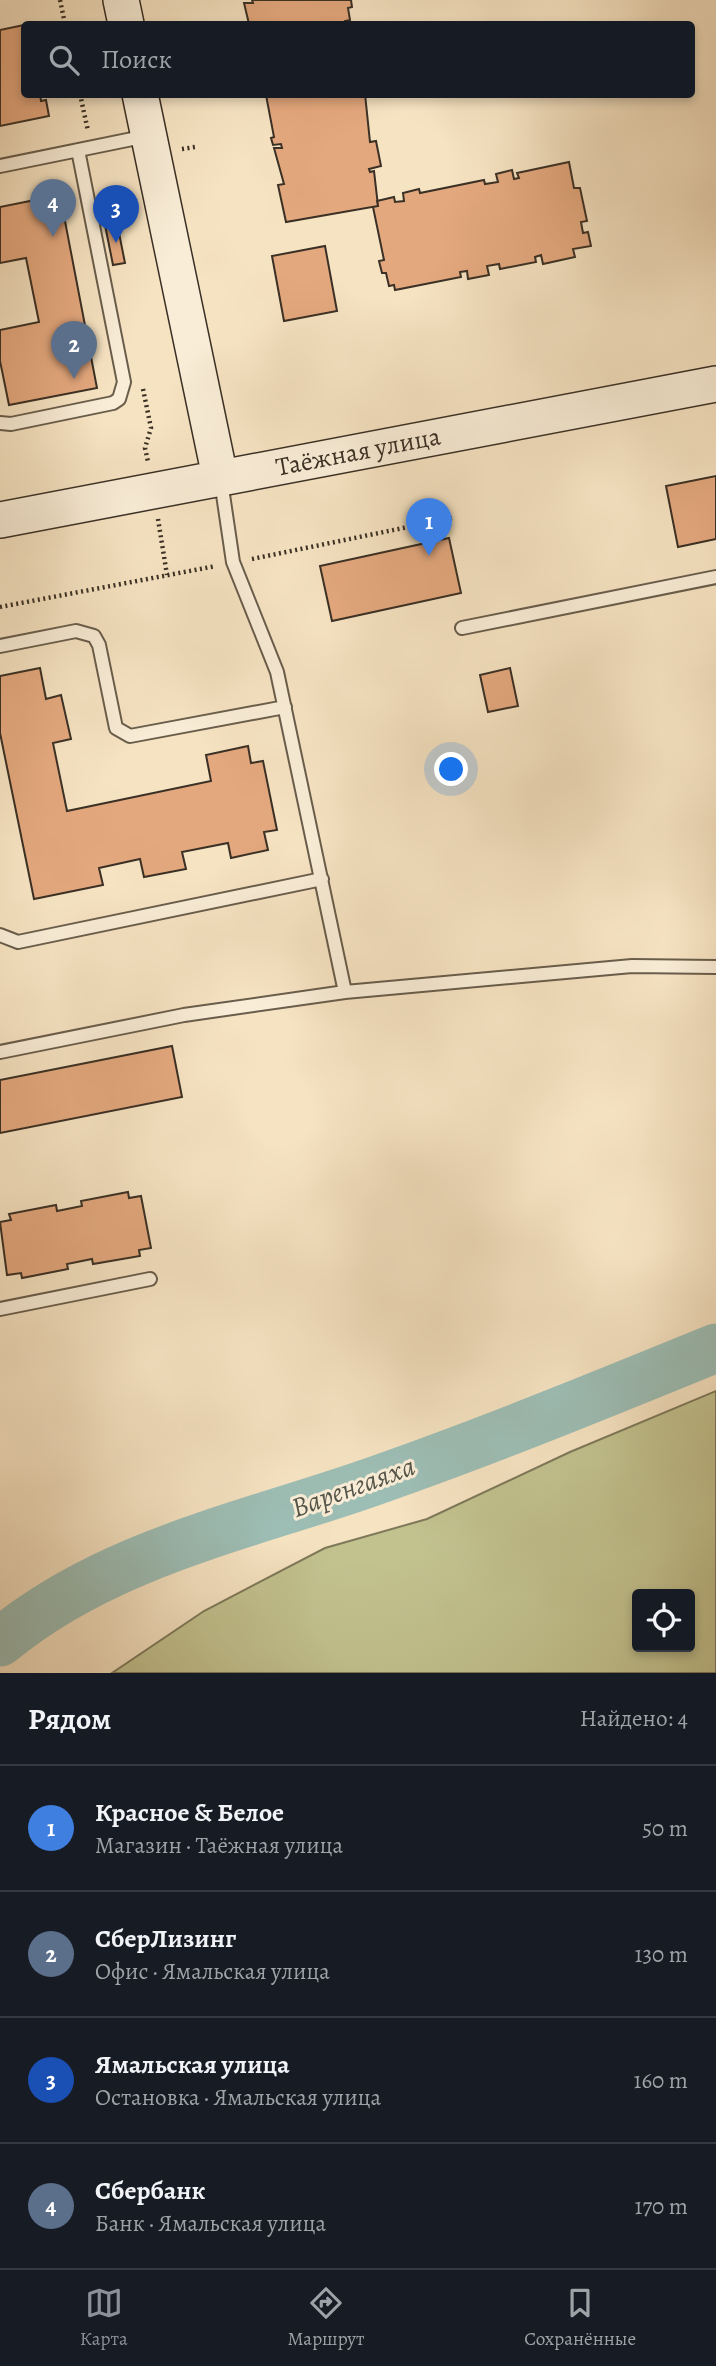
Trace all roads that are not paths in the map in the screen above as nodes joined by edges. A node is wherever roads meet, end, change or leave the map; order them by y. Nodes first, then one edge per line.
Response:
1 (121, 0) edge
2 (125, 21) edge
3 (141, 98) edge
4 (148, 136) junction
5 (78, 150) junction
6 (0, 166) edge
7 (716, 384) edge
8 (0, 422) edge
9 (220, 477) junction
10 (0, 520) edge
11 (716, 577) edge
12 (462, 628) dead end
13 (0, 646) edge
14 (285, 707) junction
15 (322, 879) junction
16 (0, 935) edge
17 (716, 967) edge
18 (345, 992) junction
19 (0, 1052) edge
20 (150, 1279) dead end
21 (0, 1309) edge

1 - 2 street
3 - 4 street
4 - 5 lane
4 - 9 street
5 - 6 lane
5 - 8 lane
7 - 9 street, Таёжная улица
9 - 10 street, Таёжная улица
9 - 14 lane
11 - 12 lane
13 - 14 lane
14 - 15 lane
15 - 16 lane
15 - 18 lane
17 - 18 lane
18 - 19 lane
20 - 21 lane

